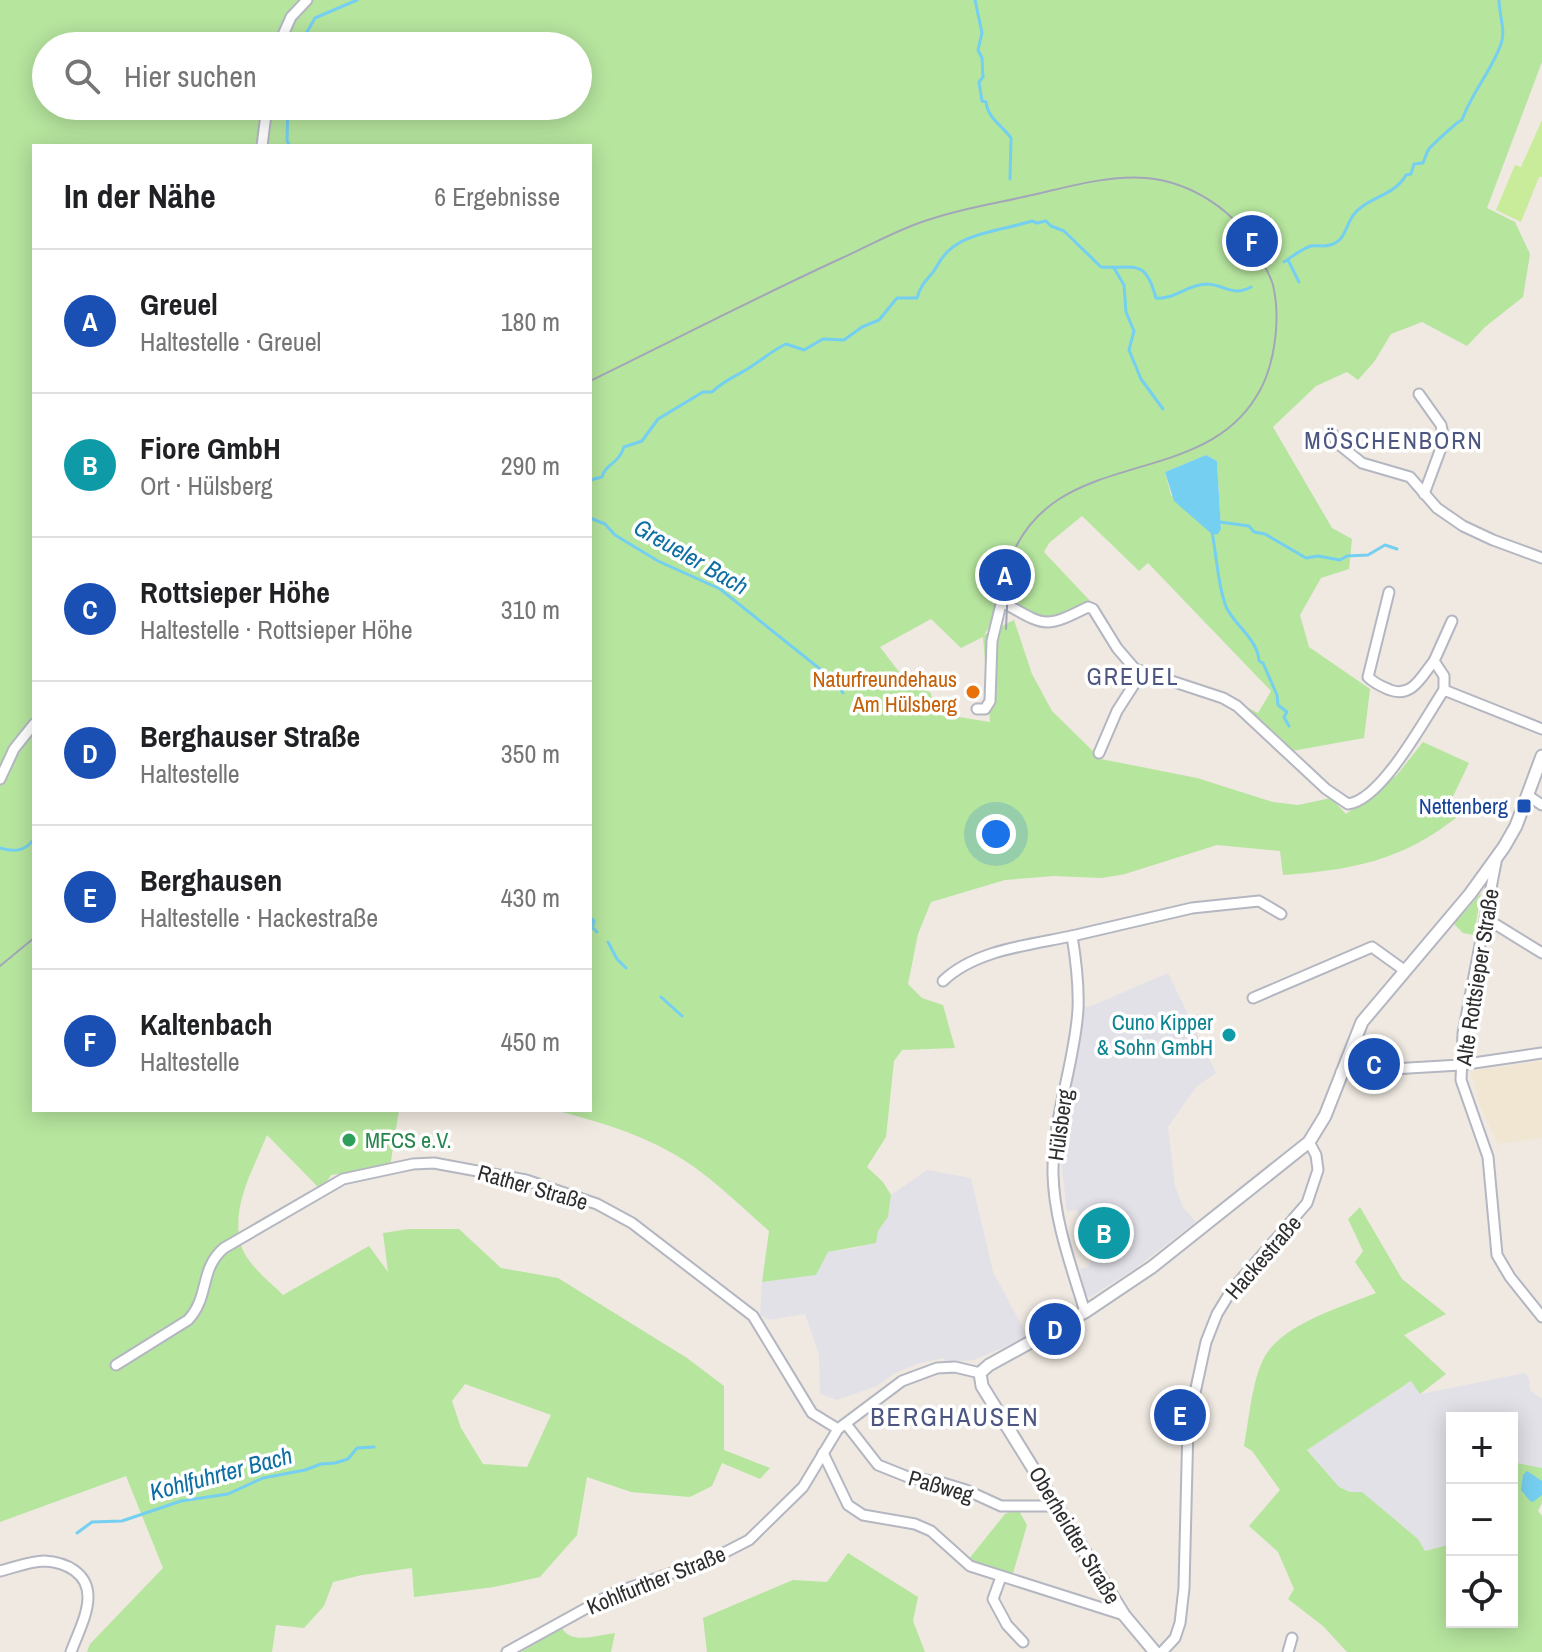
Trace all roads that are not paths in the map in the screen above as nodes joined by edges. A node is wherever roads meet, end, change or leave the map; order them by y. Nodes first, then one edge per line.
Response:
1 (307, 0) edge
2 (284, 32) edge
3 (265, 120) edge
4 (262, 144) edge
5 (1419, 394) dead end
6 (1332, 433) dead end
7 (1424, 494) junction
8 (1542, 558) edge
9 (1389, 592) dead end
10 (1452, 621) dead end
11 (1434, 661) junction
12 (1142, 672) junction
13 (1444, 690) junction
14 (977, 709) dead end
15 (32, 726) edge
16 (1542, 729) edge
17 (1099, 753) dead end
18 (1542, 756) edge
19 (0, 779) edge
20 (1527, 795) junction
21 (1542, 805) edge
22 (1497, 857) junction
23 (1281, 914) dead end
24 (1487, 919) junction
25 (1072, 936) junction
26 (1542, 953) edge
27 (1404, 970) junction
28 (943, 981) dead end
29 (1253, 998) dead end
30 (1542, 1053) edge
31 (1460, 1065) junction
32 (1341, 1072) junction
33 (1309, 1142) junction
34 (1085, 1312) junction
35 (1542, 1317) edge
36 (116, 1365) dead end
37 (980, 1373) junction
38 (842, 1426) junction
39 (823, 1453) junction
40 (1058, 1506) junction
41 (0, 1571) edge
42 (1001, 1577) junction
43 (1124, 1615) junction
44 (1292, 1638) dead end
45 (1023, 1642) dead end
46 (71, 1652) edge
47 (507, 1652) edge
48 (1155, 1652) edge
49 (1162, 1652) edge
50 (1288, 1652) edge

1 - 2 street
3 - 4 street
5 - 7 street
6 - 7 street
7 - 8 street
9 - 11 street
10 - 11 street
11 - 13 street
12 - 13 street
12 - 14 street
12 - 17 street
13 - 16 street
15 - 19 street
18 - 20 street
20 - 21 street
20 - 22 street
22 - 24 street, Alte Rottsieper Straße
22 - 27 street
23 - 25 street
24 - 26 street
24 - 31 street, Alte Rottsieper Straße
25 - 28 street
25 - 34 street, Hülsberg
27 - 29 street
27 - 32 street
30 - 31 street
31 - 32 street
31 - 35 street, Alte Rottsieper Straße
32 - 33 street
33 - 34 street
33 - 49 street, Hackestraße
34 - 37 street
36 - 38 street, Rather Straße
37 - 38 street, Kohlfurther Straße
37 - 40 street, Oberheidter Straße
38 - 39 street, Kohlfurther Straße
38 - 40 street, Paßweg
39 - 42 street
39 - 47 street, Kohlfurther Straße
40 - 43 street, Oberheidter Straße
41 - 46 street
42 - 43 street
42 - 45 street
43 - 48 street, Oberheidter Straße
44 - 50 street

